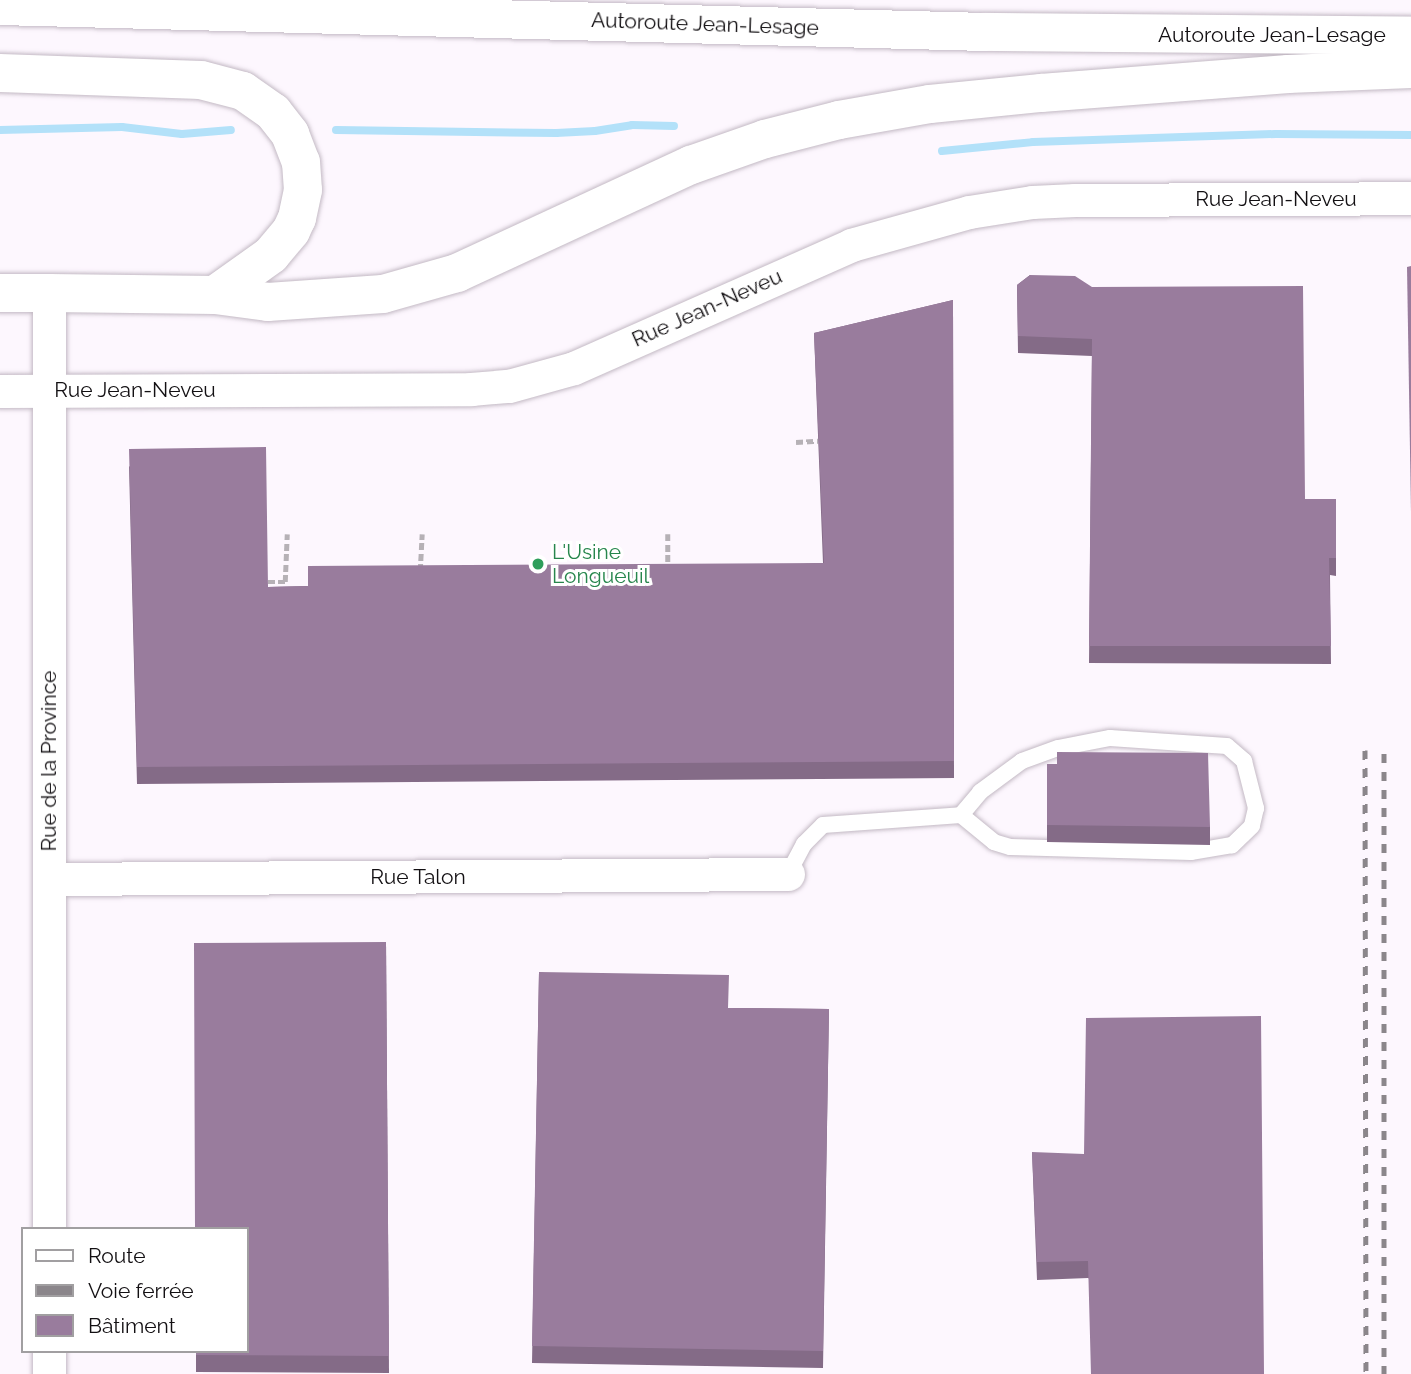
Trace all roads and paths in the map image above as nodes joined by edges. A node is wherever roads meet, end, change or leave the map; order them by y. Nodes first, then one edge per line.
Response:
1 (0, 6) edge
2 (1411, 36) edge
3 (1411, 69) edge
4 (0, 73) edge
5 (1411, 198) edge
6 (0, 293) edge
7 (49, 293) junction
8 (215, 295) junction
9 (50, 390) junction
10 (0, 391) edge
11 (796, 442) dead end
12 (818, 442) edge
13 (287, 534) dead end
14 (422, 534) dead end
15 (668, 534) dead end
16 (668, 581) edge
17 (268, 582) edge
18 (420, 582) edge
19 (961, 815) junction
20 (788, 874) joint
21 (49, 879) junction
22 (49, 1227) edge
23 (49, 1353) edge
24 (49, 1374) edge

1 - 2 main road, Autoroute Jean-Lesage
3 - 8 main road
4 - 8 main road
5 - 9 street, Rue Jean-Neveu
6 - 7 main road
7 - 8 main road
7 - 9 street, Rue de la Province
9 - 10 street, Rue Jean-Neveu
9 - 21 street, Rue de la Province
11 - 12 path
13 - 17 path
14 - 18 path
15 - 16 path
19 - 19 lane
19 - 20 lane
20 - 21 street, Rue Talon
21 - 22 street, Rue de la Province
23 - 24 street

